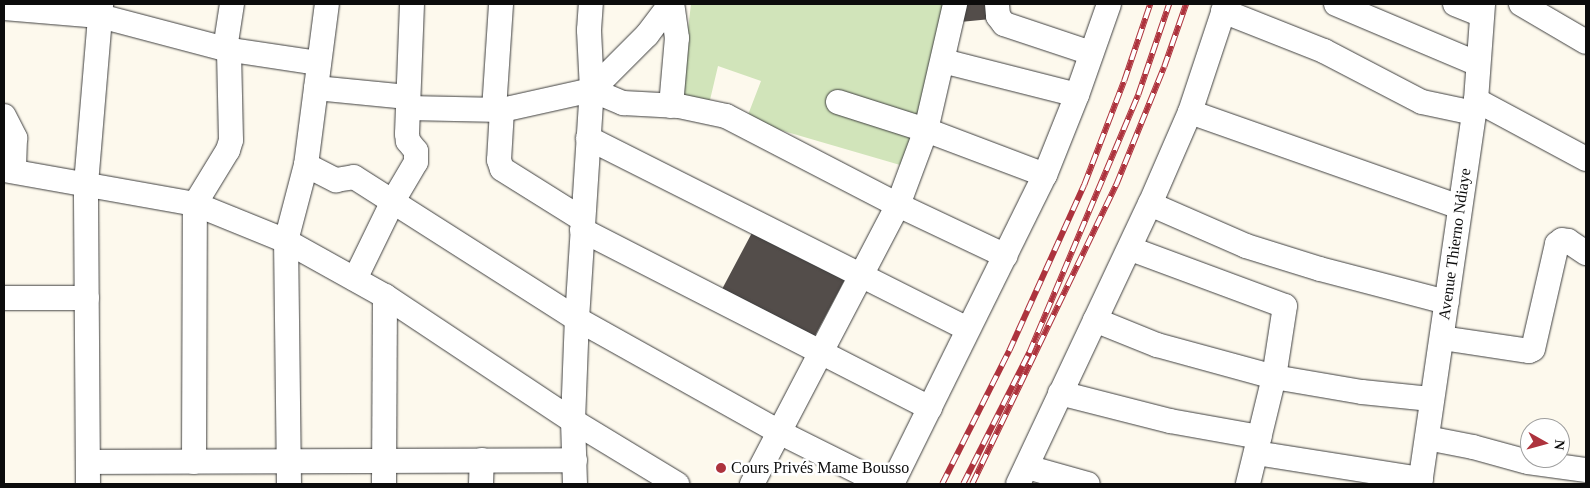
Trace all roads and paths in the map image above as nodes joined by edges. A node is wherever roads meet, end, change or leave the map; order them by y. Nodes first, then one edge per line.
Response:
1 (4, 4) edge
2 (232, 4) edge
3 (327, 4) edge
4 (412, 4) edge
5 (500, 4) edge
6 (591, 4) edge
7 (671, 4) edge
8 (955, 4) edge
9 (997, 4) edge
10 (1109, 4) edge
11 (1336, 4) edge
12 (1455, 4) edge
13 (1521, 4) edge
14 (4, 8) edge
15 (1225, 8) edge
16 (1483, 9) edge
17 (101, 10) edge
18 (1586, 42) edge
19 (227, 49) junction
20 (1091, 53) junction
21 (943, 61) junction
22 (319, 63) junction
23 (1478, 64) junction
24 (316, 88) junction
25 (592, 90) junction
26 (1077, 94) junction
27 (838, 102) dead end
28 (408, 103) junction
29 (671, 106) junction
30 (1475, 107) junction
31 (498, 110) junction
32 (1190, 112) junction
33 (4, 116) edge
34 (926, 130) junction
35 (588, 138) junction
36 (1586, 159) edge
37 (306, 165) junction
38 (9, 170) edge
39 (1044, 176) junction
40 (86, 184) junction
41 (393, 202) junction
42 (195, 204) junction
43 (1150, 204) junction
44 (898, 206) junction
45 (1460, 207) junction
46 (582, 224) junction
47 (286, 241) junction
48 (1131, 249) junction
49 (1586, 253) edge
50 (1006, 256) junction
51 (862, 276) junction
52 (355, 279) junction
53 (385, 296) junction
54 (4, 298) edge
55 (87, 298) junction
56 (1447, 302) junction
57 (577, 319) junction
58 (1095, 320) junction
59 (968, 329) junction
60 (1442, 338) junction
61 (821, 352) junction
62 (1274, 377) junction
63 (1060, 393) junction
64 (1431, 399) junction
65 (930, 408) junction
66 (573, 421) junction
67 (779, 432) junction
68 (1427, 438) junction
69 (1258, 445) junction
70 (482, 460) junction
71 (575, 460) junction
72 (384, 461) junction
73 (194, 462) junction
74 (1586, 470) edge
75 (88, 473) edge
76 (289, 473) edge
77 (1022, 476) edge
78 (1420, 482) edge
79 (384, 484) edge
80 (481, 484) edge
81 (575, 484) edge
82 (677, 484) edge
83 (752, 484) edge
84 (883, 484) edge
85 (892, 484) edge
86 (1088, 484) edge
87 (1248, 484) edge

1 - 14 street
2 - 19 street
3 - 22 street
4 - 28 street
5 - 31 street
6 - 25 street
7 - 25 street
7 - 29 street
8 - 21 street
9 - 20 street
10 - 20 street
11 - 23 street
12 - 16 street
13 - 18 street
14 - 17 street
15 - 30 street
15 - 32 street
16 - 23 street, Avenue Thierno Ndiaye
17 - 19 street
17 - 40 street
19 - 22 street
19 - 42 street
20 - 26 street
21 - 26 street
21 - 34 street
22 - 24 street
23 - 30 street, Avenue Thierno Ndiaye
24 - 28 street
24 - 37 street
25 - 29 street
25 - 31 street
25 - 35 street
26 - 39 street
27 - 34 street
28 - 31 street
28 - 41 street
29 - 44 street
30 - 36 street
30 - 45 street, Avenue Thierno Ndiaye
31 - 46 street
32 - 43 street
32 - 45 street
33 - 38 street
34 - 39 street
34 - 44 street
35 - 46 street
35 - 51 street
37 - 41 street
37 - 47 street
38 - 40 street
39 - 50 street
40 - 42 street
40 - 55 street
41 - 52 street
41 - 57 street
42 - 47 street
42 - 73 street
43 - 48 street
43 - 56 street
44 - 50 street
44 - 51 street
45 - 56 street, Avenue Thierno Ndiaye
46 - 57 street
46 - 61 street
47 - 52 street
47 - 76 street
48 - 58 street
48 - 62 street
49 - 60 street
50 - 59 street
51 - 59 street
51 - 61 street
52 - 53 street
53 - 66 street
53 - 72 street
54 - 55 street
55 - 75 street
56 - 60 street, Avenue Thierno Ndiaye
57 - 66 street
57 - 67 street
58 - 62 street
58 - 63 street
59 - 65 street
60 - 64 street, Avenue Thierno Ndiaye
61 - 65 street
61 - 67 street
62 - 64 street
62 - 69 street
63 - 69 street
63 - 77 street
64 - 68 street, Avenue Thierno Ndiaye
65 - 85 street
66 - 71 street
66 - 82 street
67 - 83 street
67 - 84 street
68 - 74 street
68 - 78 street, Avenue Thierno Ndiaye
69 - 78 street
69 - 87 street
70 - 71 street
70 - 72 street
70 - 80 street
71 - 81 street
72 - 76 street
72 - 79 street
73 - 75 street
73 - 76 street
77 - 86 street

